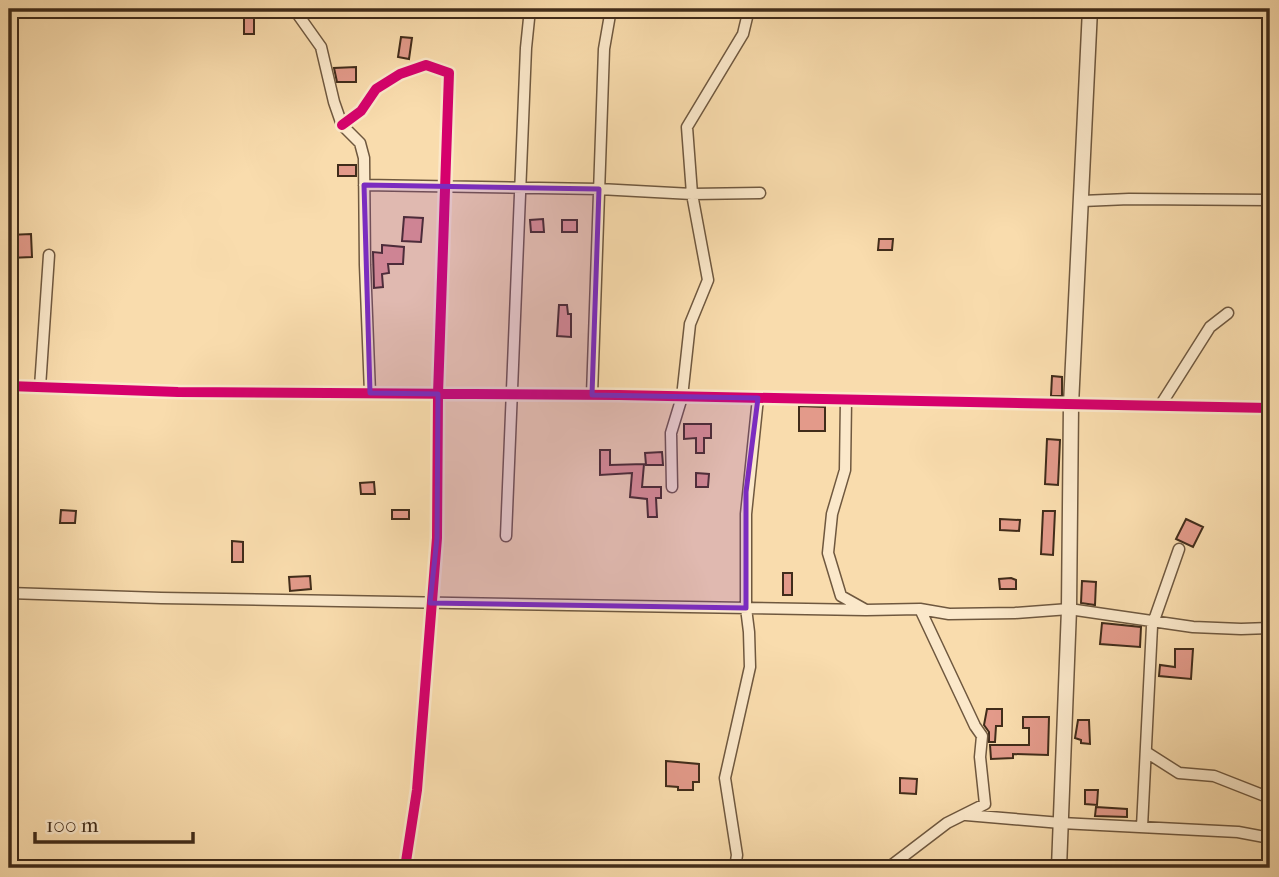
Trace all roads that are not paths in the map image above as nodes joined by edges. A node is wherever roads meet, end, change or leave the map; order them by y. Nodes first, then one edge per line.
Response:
1 (530, 9) edge
2 (611, 9) edge
3 (749, 9) edge
4 (1090, 9) edge
5 (296, 10) edge
6 (342, 125) junction
7 (364, 186) junction
8 (444, 186) junction
9 (520, 187) junction
10 (599, 189) junction
11 (760, 193) dead end
12 (692, 194) junction
13 (1270, 200) edge
14 (1082, 201) junction
15 (49, 255) dead end
16 (1228, 313) dead end
17 (9, 386) edge
18 (40, 387) junction
19 (370, 393) junction
20 (438, 394) junction
21 (512, 394) junction
22 (592, 395) junction
23 (682, 397) junction
24 (758, 398) junction
25 (846, 400) junction
26 (1072, 405) junction
27 (1160, 406) junction
28 (1270, 408) edge
29 (672, 487) dead end
30 (506, 536) dead end
31 (1179, 549) dead end
32 (9, 593) edge
33 (430, 603) junction
34 (746, 608) junction
35 (920, 609) junction
36 (1069, 609) junction
37 (866, 610) junction
38 (1153, 622) junction
39 (1270, 628) edge
40 (1146, 752) junction
41 (1270, 798) edge
42 (960, 815) junction
43 (1061, 823) junction
44 (1142, 827) junction
45 (1270, 838) edge
46 (405, 868) edge
47 (735, 868) edge
48 (888, 868) edge
49 (1059, 868) edge

1 - 9 street
2 - 10 street
3 - 12 street
4 - 14 street
5 - 6 street
6 - 7 street
6 - 8 street
7 - 8 street
7 - 19 street
8 - 9 street
8 - 20 street
9 - 10 street
9 - 21 street
10 - 12 street
10 - 22 street
11 - 12 street
12 - 23 street
13 - 14 street
14 - 26 street
15 - 18 street
16 - 27 street
17 - 18 street
18 - 19 street
19 - 20 street
20 - 21 street
20 - 33 street
21 - 22 street
21 - 30 street
22 - 23 street
23 - 24 street
23 - 29 street
24 - 25 street
24 - 34 street
25 - 26 street
25 - 37 street
26 - 27 street
26 - 36 street
27 - 28 street
31 - 38 street
32 - 33 street
33 - 34 street
33 - 46 street
34 - 37 street
34 - 47 street
35 - 36 street
35 - 37 street
35 - 42 street
36 - 38 street
36 - 43 street
38 - 39 street
38 - 40 street
40 - 41 street
40 - 44 street
42 - 43 street
42 - 48 street
43 - 44 street
43 - 49 street
44 - 45 street

